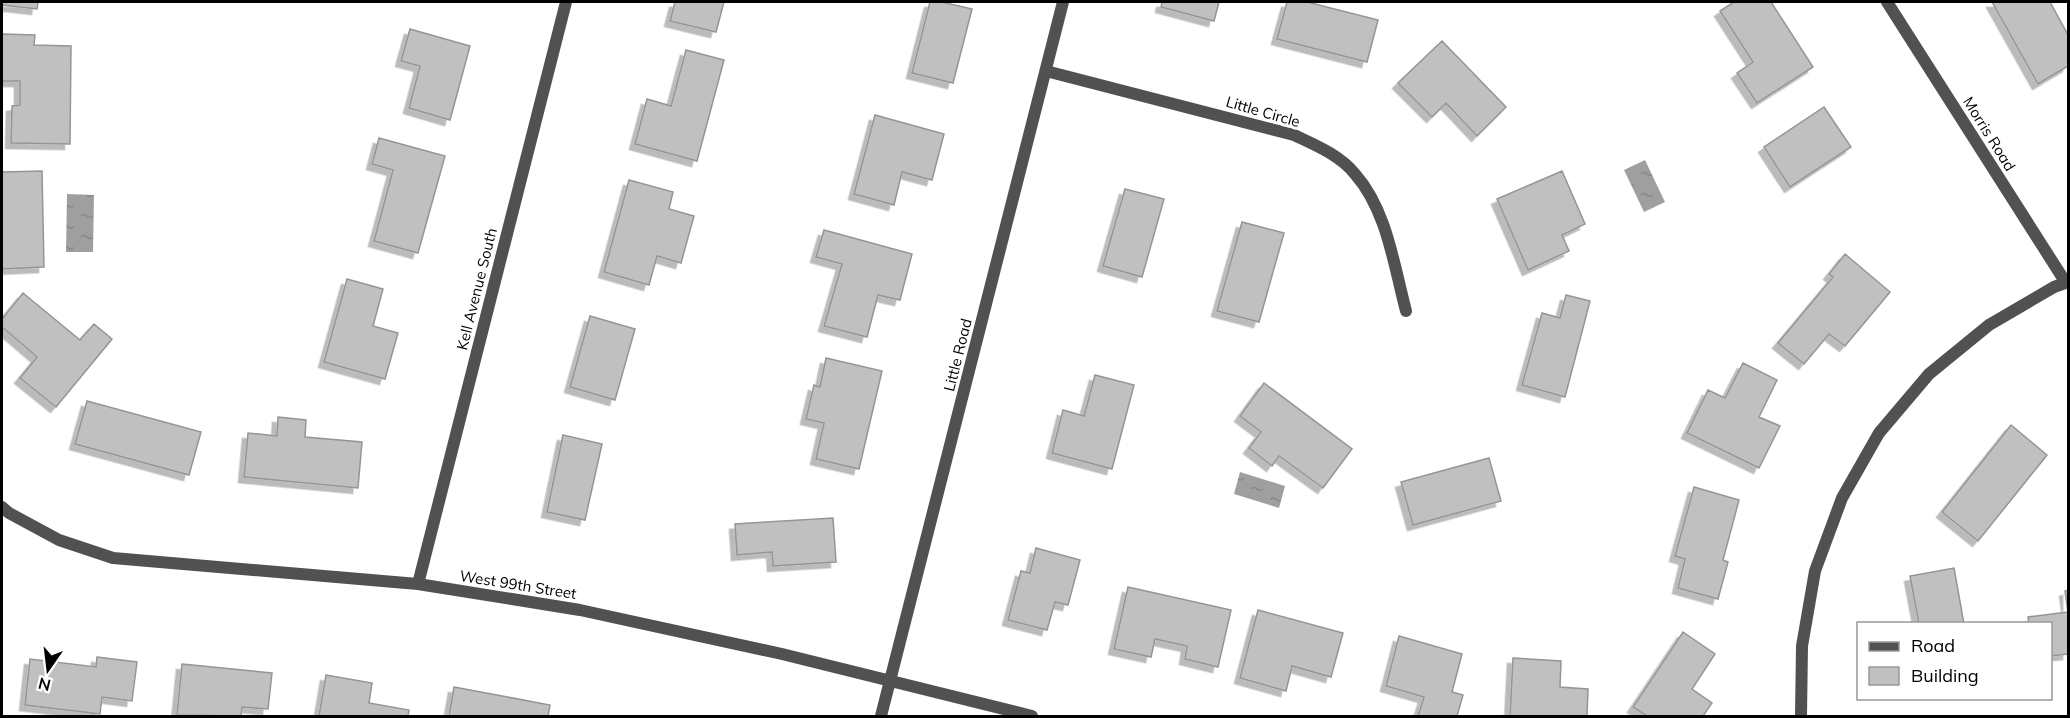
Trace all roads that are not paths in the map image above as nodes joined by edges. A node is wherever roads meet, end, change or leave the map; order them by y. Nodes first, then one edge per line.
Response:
1 (566, 2) edge
2 (1063, 2) edge
3 (1887, 2) edge
4 (1046, 71) junction
5 (2067, 283) edge
6 (1406, 311) dead end
7 (2, 507) edge
8 (418, 584) junction
9 (890, 681) junction
10 (881, 717) edge
11 (1032, 717) edge
12 (1801, 717) edge

1 - 8 street, Kell Avenue South
2 - 4 street, Little Road
3 - 5 street, Morris Road
4 - 6 street, Little Circle
4 - 9 street, Little Road
5 - 12 street
7 - 8 street, West 99th Street
8 - 9 street, West 99th Street
9 - 10 street, Little Road
9 - 11 street, West 99th Street

